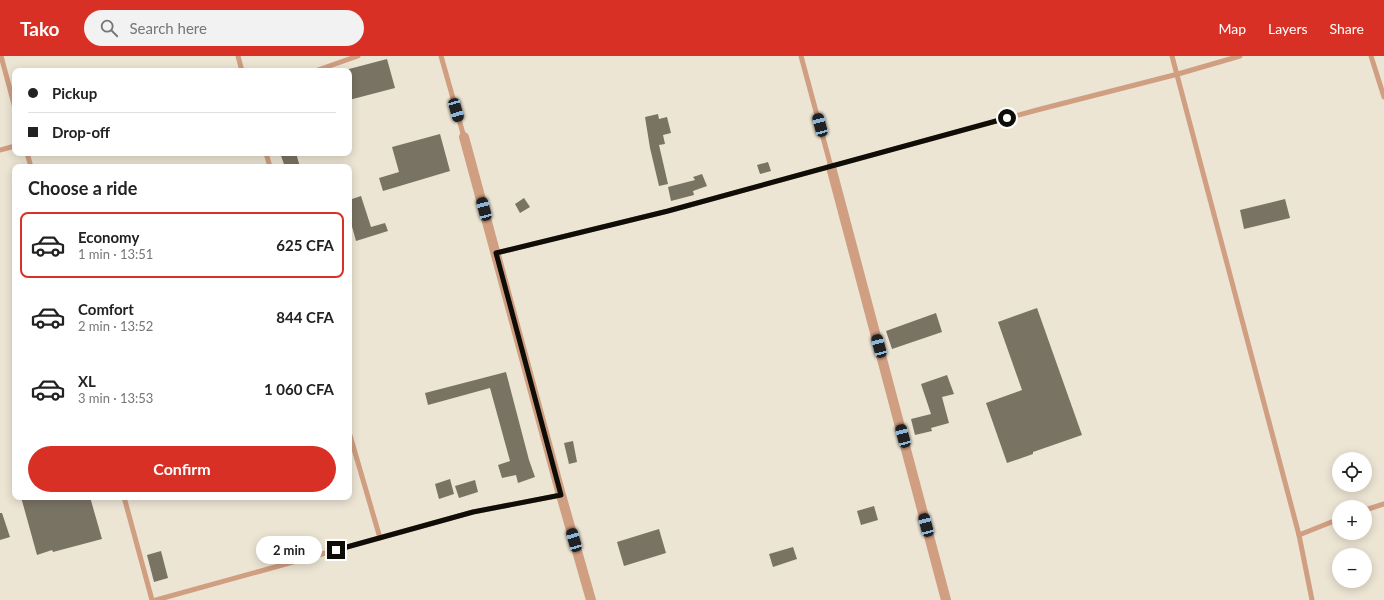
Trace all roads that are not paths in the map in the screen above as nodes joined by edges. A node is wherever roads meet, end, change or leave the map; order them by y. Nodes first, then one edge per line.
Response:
1 (1, 56) edge
2 (238, 56) edge
3 (358, 56) edge
4 (441, 56) edge
5 (801, 56) edge
6 (1172, 56) edge
7 (1240, 56) edge
8 (1371, 56) edge
9 (241, 68) edge
10 (324, 68) edge
11 (1178, 74) junction
12 (12, 97) edge
13 (1384, 97) edge
14 (464, 136) joint
15 (12, 147) edge
16 (0, 150) edge
17 (831, 167) junction
18 (496, 253) junction
19 (352, 442) edge
20 (561, 495) junction
21 (125, 500) edge
22 (1384, 504) edge
23 (1372, 508) edge
24 (1332, 522) edge
25 (1299, 535) junction
26 (380, 538) junction
27 (152, 600) edge
28 (156, 600) edge
29 (591, 600) edge
30 (946, 600) edge
31 (1312, 600) edge

1 - 12 lane
2 - 9 lane
3 - 10 lane
4 - 14 lane
5 - 17 lane
6 - 11 lane
7 - 11 lane
8 - 13 lane
11 - 17 lane
11 - 25 lane
14 - 18 street
15 - 16 lane
17 - 18 lane
17 - 30 street
18 - 20 street
19 - 26 lane
20 - 26 lane
20 - 29 street
21 - 27 lane
22 - 23 lane
24 - 25 lane
25 - 31 lane
26 - 28 lane

